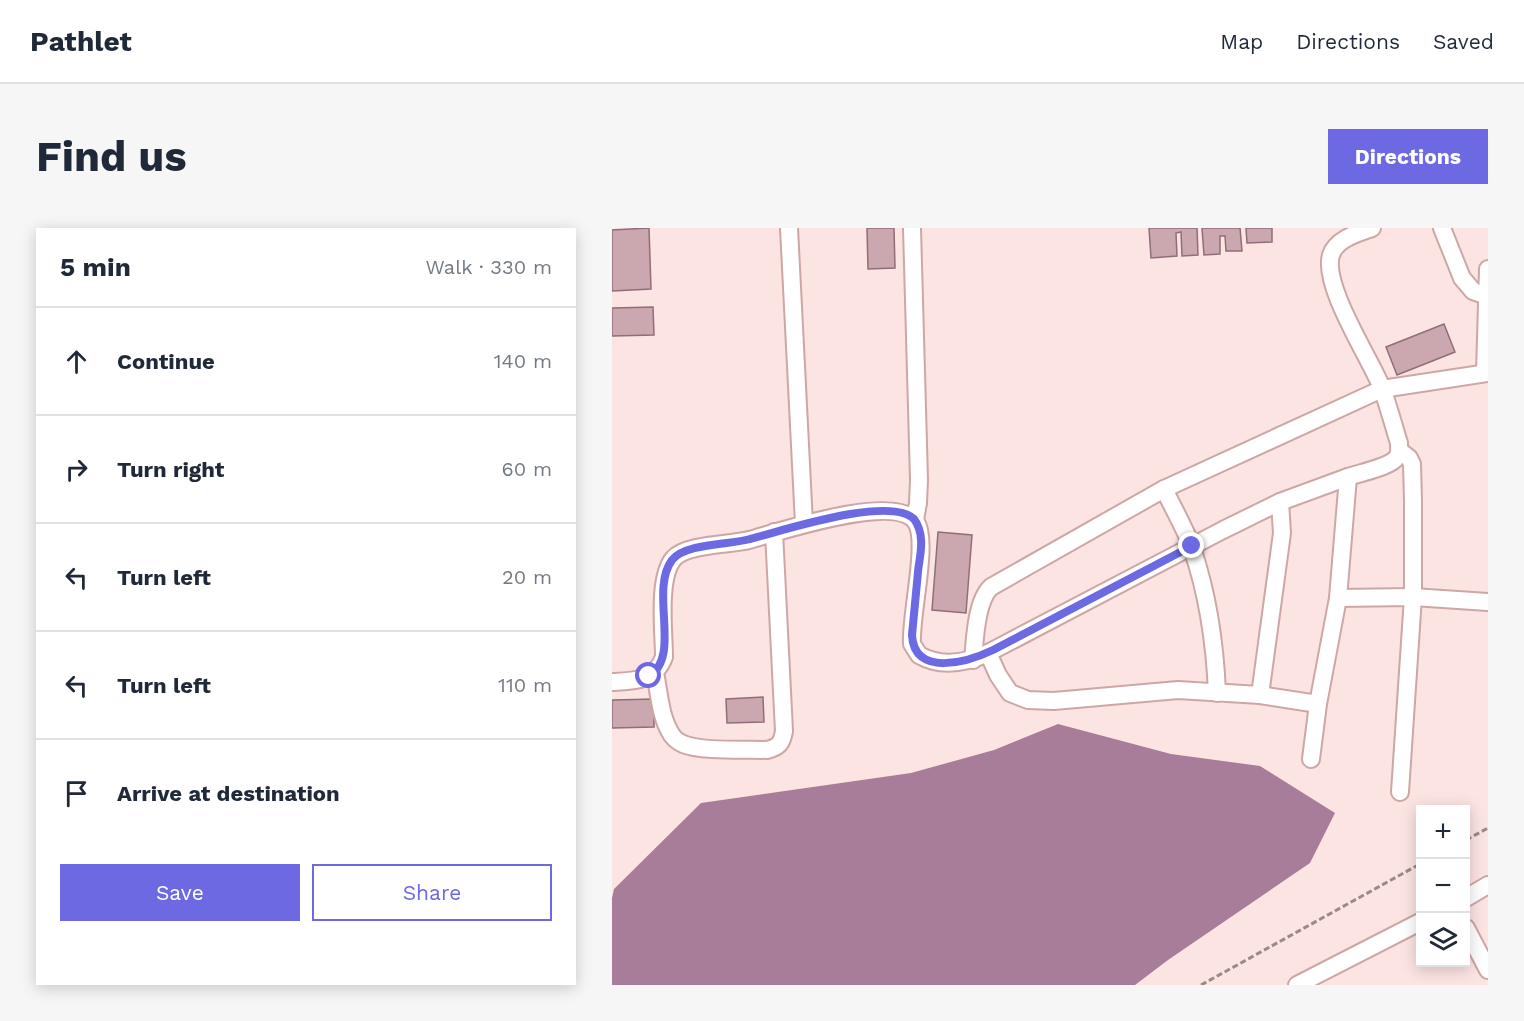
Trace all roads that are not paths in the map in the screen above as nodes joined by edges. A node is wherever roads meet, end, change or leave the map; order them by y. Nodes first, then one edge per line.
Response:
1 (789, 228) edge
2 (912, 228) edge
3 (1372, 228) edge
4 (1442, 228) edge
5 (1488, 269) edge
6 (1487, 296) edge
7 (1487, 373) edge
8 (1382, 389) junction
9 (1400, 451) junction
10 (1347, 477) junction
11 (1164, 489) junction
12 (1280, 502) junction
13 (915, 520) junction
14 (804, 524) junction
15 (774, 532) junction
16 (1192, 546) junction
17 (1413, 597) junction
18 (1338, 598) junction
19 (1488, 602) edge
20 (980, 656) junction
21 (655, 673) junction
22 (612, 682) edge
23 (1217, 693) junction
24 (1260, 695) junction
25 (1318, 704) junction
26 (1311, 759) dead end
27 (1400, 792) dead end
28 (1488, 885) edge
29 (1470, 896) edge
30 (1416, 924) edge
31 (1470, 936) edge
32 (1488, 970) edge
33 (1297, 985) edge

1 - 14 street
2 - 13 street
3 - 8 street
4 - 6 street
5 - 6 street
6 - 7 street
7 - 8 street
8 - 9 street
8 - 11 street
9 - 10 street
9 - 17 street
10 - 12 street
10 - 18 street
11 - 16 street
11 - 20 street
12 - 16 street
12 - 24 street
13 - 14 street
13 - 20 street
14 - 15 street
15 - 21 street
15 - 21 street
16 - 20 street
16 - 23 street
17 - 18 street
17 - 19 street
17 - 27 street
18 - 25 street
20 - 23 street
21 - 22 street
23 - 24 street
24 - 25 street
25 - 26 street
28 - 29 street
30 - 33 street
31 - 32 street

